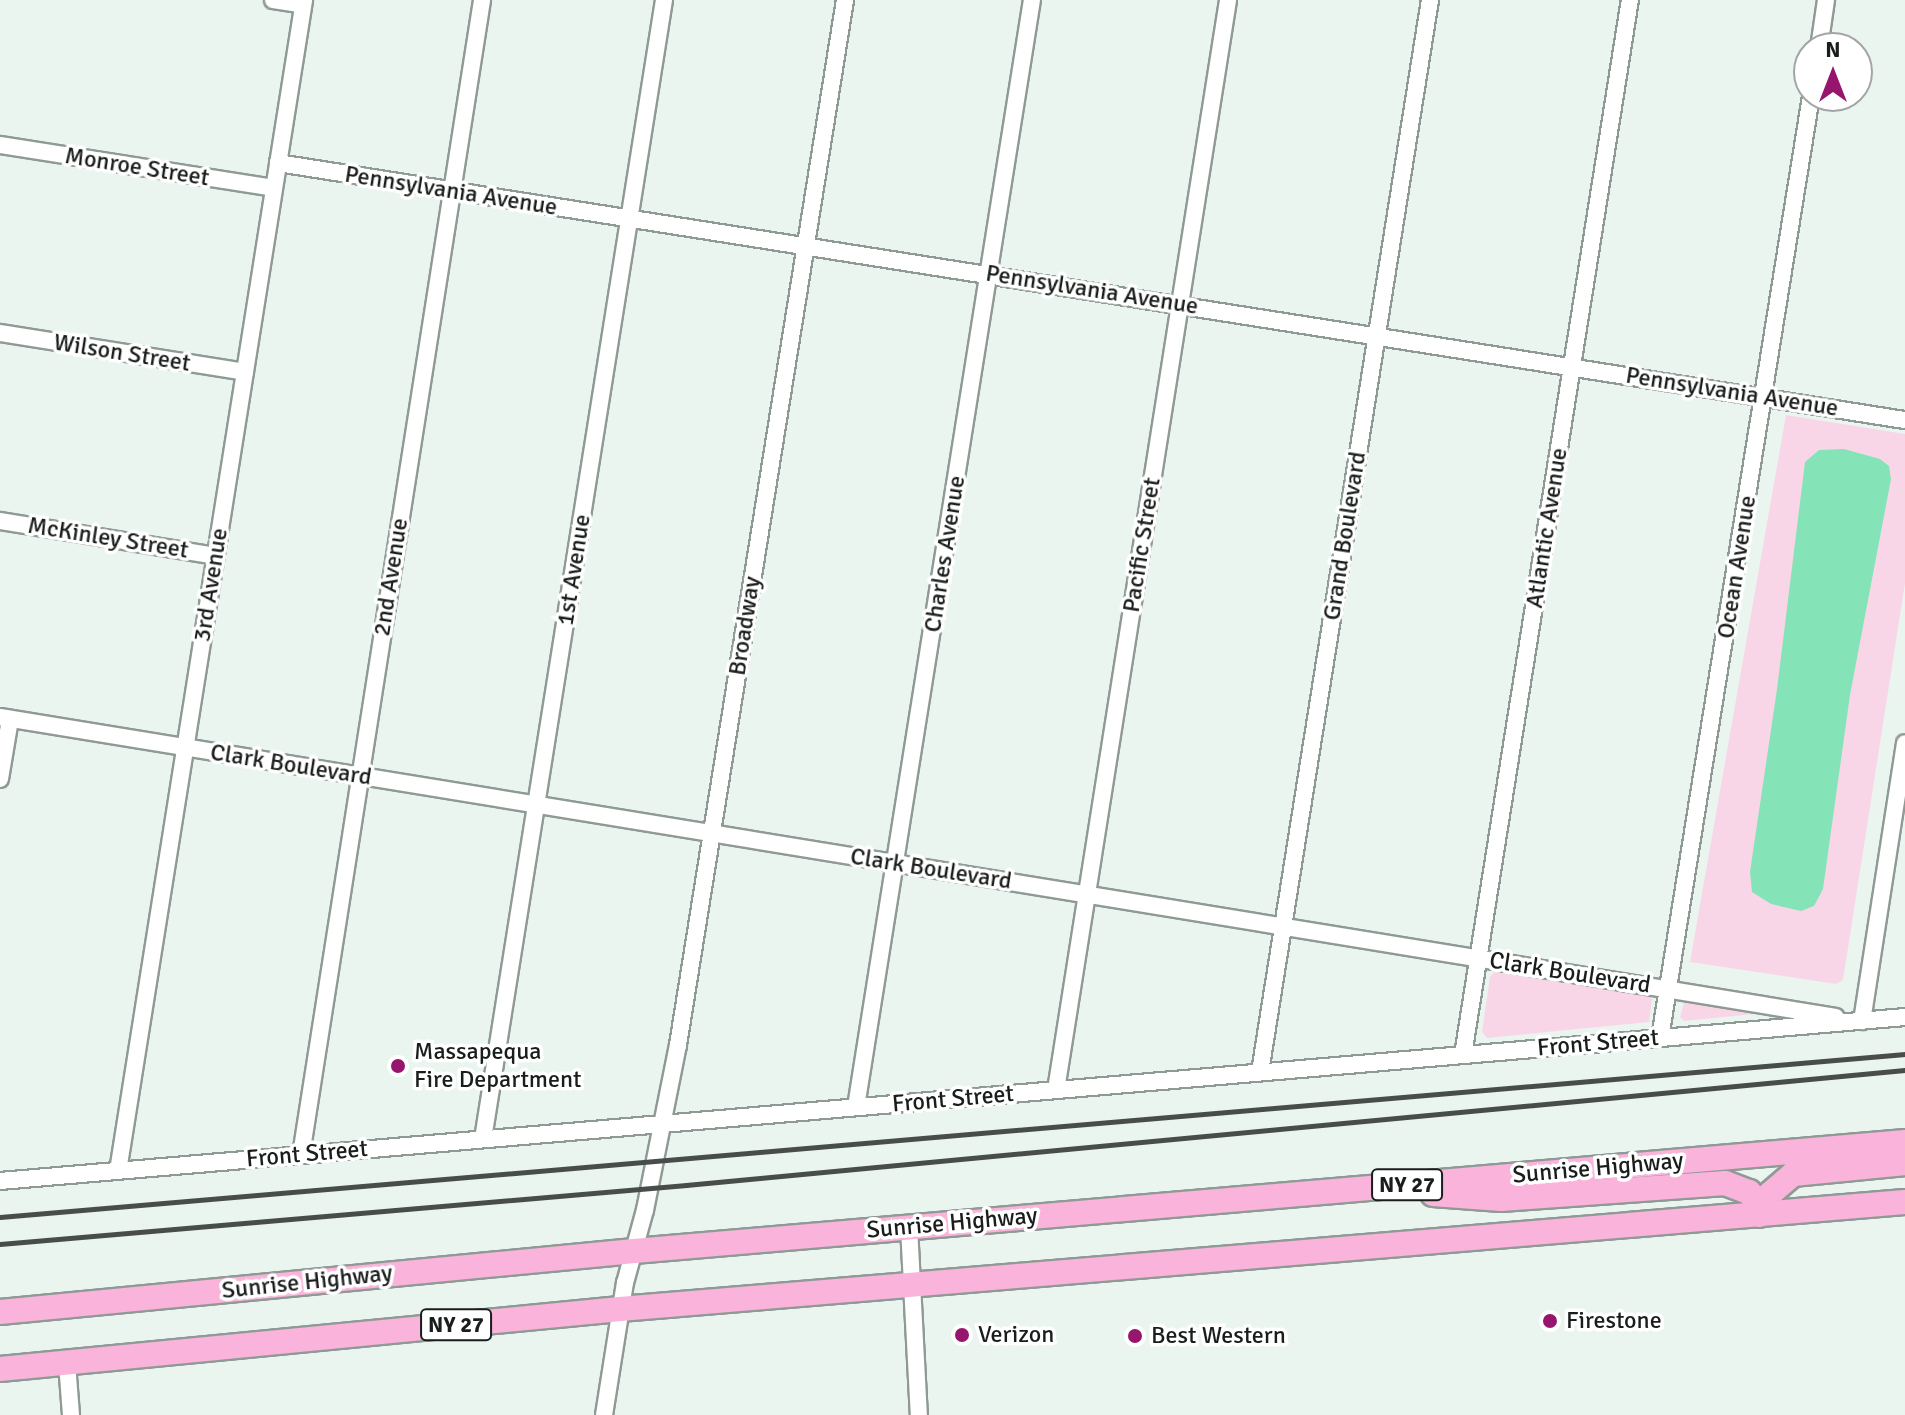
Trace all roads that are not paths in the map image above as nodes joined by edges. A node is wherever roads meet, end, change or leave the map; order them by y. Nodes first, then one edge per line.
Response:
1 (273, 0) edge
2 (482, 0) edge
3 (664, 0) edge
4 (845, 0) edge
5 (1032, 0) edge
6 (1228, 0) edge
7 (1430, 0) edge
8 (1630, 0) edge
9 (1826, 0) edge
10 (303, 2) edge
11 (1821, 32) edge
12 (1808, 112) edge
13 (0, 145) edge
14 (278, 163) junction
15 (274, 188) junction
16 (452, 191) junction
17 (630, 219) junction
18 (806, 246) junction
19 (989, 275) junction
20 (1180, 304) junction
21 (0, 333) edge
22 (1377, 335) junction
23 (1573, 367) junction
24 (245, 372) junction
25 (1763, 397) junction
26 (1905, 420) edge
27 (0, 521) edge
28 (215, 556) junction
29 (5, 718) edge
30 (1905, 743) edge
31 (185, 747) junction
32 (360, 776) junction
33 (0, 779) edge
34 (537, 805) junction
35 (712, 833) junction
36 (896, 863) junction
37 (1086, 894) junction
38 (1284, 926) junction
39 (1479, 958) junction
40 (1670, 989) junction
41 (1905, 1017) edge
42 (1862, 1021) junction
43 (1660, 1038) junction
44 (1463, 1055) junction
45 (1260, 1072) junction
46 (1056, 1090) junction
47 (856, 1107) junction
48 (663, 1124) junction
49 (483, 1139) junction
50 (1905, 1142) edge
51 (301, 1155) junction
52 (1905, 1163) edge
53 (118, 1171) junction
54 (0, 1181) edge
55 (1359, 1189) junction
56 (1905, 1202) edge
57 (1759, 1209) junction
58 (909, 1227) junction
59 (634, 1251) junction
60 (912, 1287) junction
61 (620, 1309) junction
62 (0, 1312) edge
63 (67, 1363) junction
64 (0, 1369) edge
65 (71, 1415) edge
66 (604, 1415) edge
67 (919, 1415) edge

1 - 10 street
2 - 16 street, 2nd Avenue
3 - 17 street, 1st Avenue
4 - 18 street, Broadway
5 - 19 street, Charles Avenue
6 - 20 street, Pacific Street
7 - 22 street, Grand Boulevard
8 - 23 street, Atlantic Avenue
9 - 11 street
10 - 14 street, 3rd Avenue
12 - 25 street, Ocean Avenue
13 - 15 street, Monroe Street
14 - 15 street, 3rd Avenue
14 - 16 street, Pennsylvania Avenue
15 - 24 street, 3rd Avenue
16 - 17 street, Pennsylvania Avenue
16 - 32 street, 2nd Avenue
17 - 18 street, Pennsylvania Avenue
17 - 34 street, 1st Avenue
18 - 19 street, Pennsylvania Avenue
18 - 35 street, Broadway
19 - 20 street, Pennsylvania Avenue
19 - 36 street, Charles Avenue
20 - 22 street, Pennsylvania Avenue
20 - 37 street, Pacific Street
21 - 24 street, Wilson Street
22 - 23 street, Pennsylvania Avenue
22 - 38 street, Grand Boulevard
23 - 25 street, Pennsylvania Avenue
23 - 39 street, Atlantic Avenue
24 - 28 street, 3rd Avenue
25 - 26 street, Pennsylvania Avenue
25 - 40 street, Ocean Avenue
27 - 28 street, McKinley Street
28 - 31 street, 3rd Avenue
29 - 31 street, Clark Boulevard
29 - 33 street
30 - 42 street
31 - 32 street, Clark Boulevard
31 - 53 street, 3rd Avenue
32 - 34 street, Clark Boulevard
32 - 51 street, 2nd Avenue
34 - 35 street, Clark Boulevard
34 - 49 street, 1st Avenue
35 - 36 street, Clark Boulevard
35 - 48 street, Broadway
36 - 37 street, Clark Boulevard
36 - 47 street, Charles Avenue
37 - 38 street, Clark Boulevard
37 - 46 street, Pacific Street
38 - 39 street, Clark Boulevard
38 - 45 street, Grand Boulevard
39 - 40 street, Clark Boulevard
39 - 44 street, Atlantic Avenue
40 - 42 street, Clark Boulevard
40 - 43 street, Ocean Avenue
41 - 42 street, Front Street
42 - 43 street, Front Street
43 - 44 street, Front Street
44 - 45 street, Front Street
45 - 46 street, Front Street
46 - 47 street, Front Street
47 - 48 street, Front Street
48 - 49 street, Front Street
48 - 59 street, Broadway
49 - 51 street, Front Street
50 - 55 highway, Sunrise Highway / NY 27
51 - 53 street, Front Street
52 - 57 highway
53 - 54 street, Front Street
55 - 57 highway
55 - 58 highway, Sunrise Highway / NY 27
56 - 57 highway, NY 27
57 - 60 highway, NY 27
58 - 59 highway, Sunrise Highway / NY 27
58 - 60 street
59 - 61 street, Broadway
59 - 62 highway, Sunrise Highway / NY 27
60 - 61 highway, NY 27
60 - 67 street
61 - 63 highway, NY 27
61 - 66 street, Broadway
63 - 64 highway, NY 27
63 - 65 street

